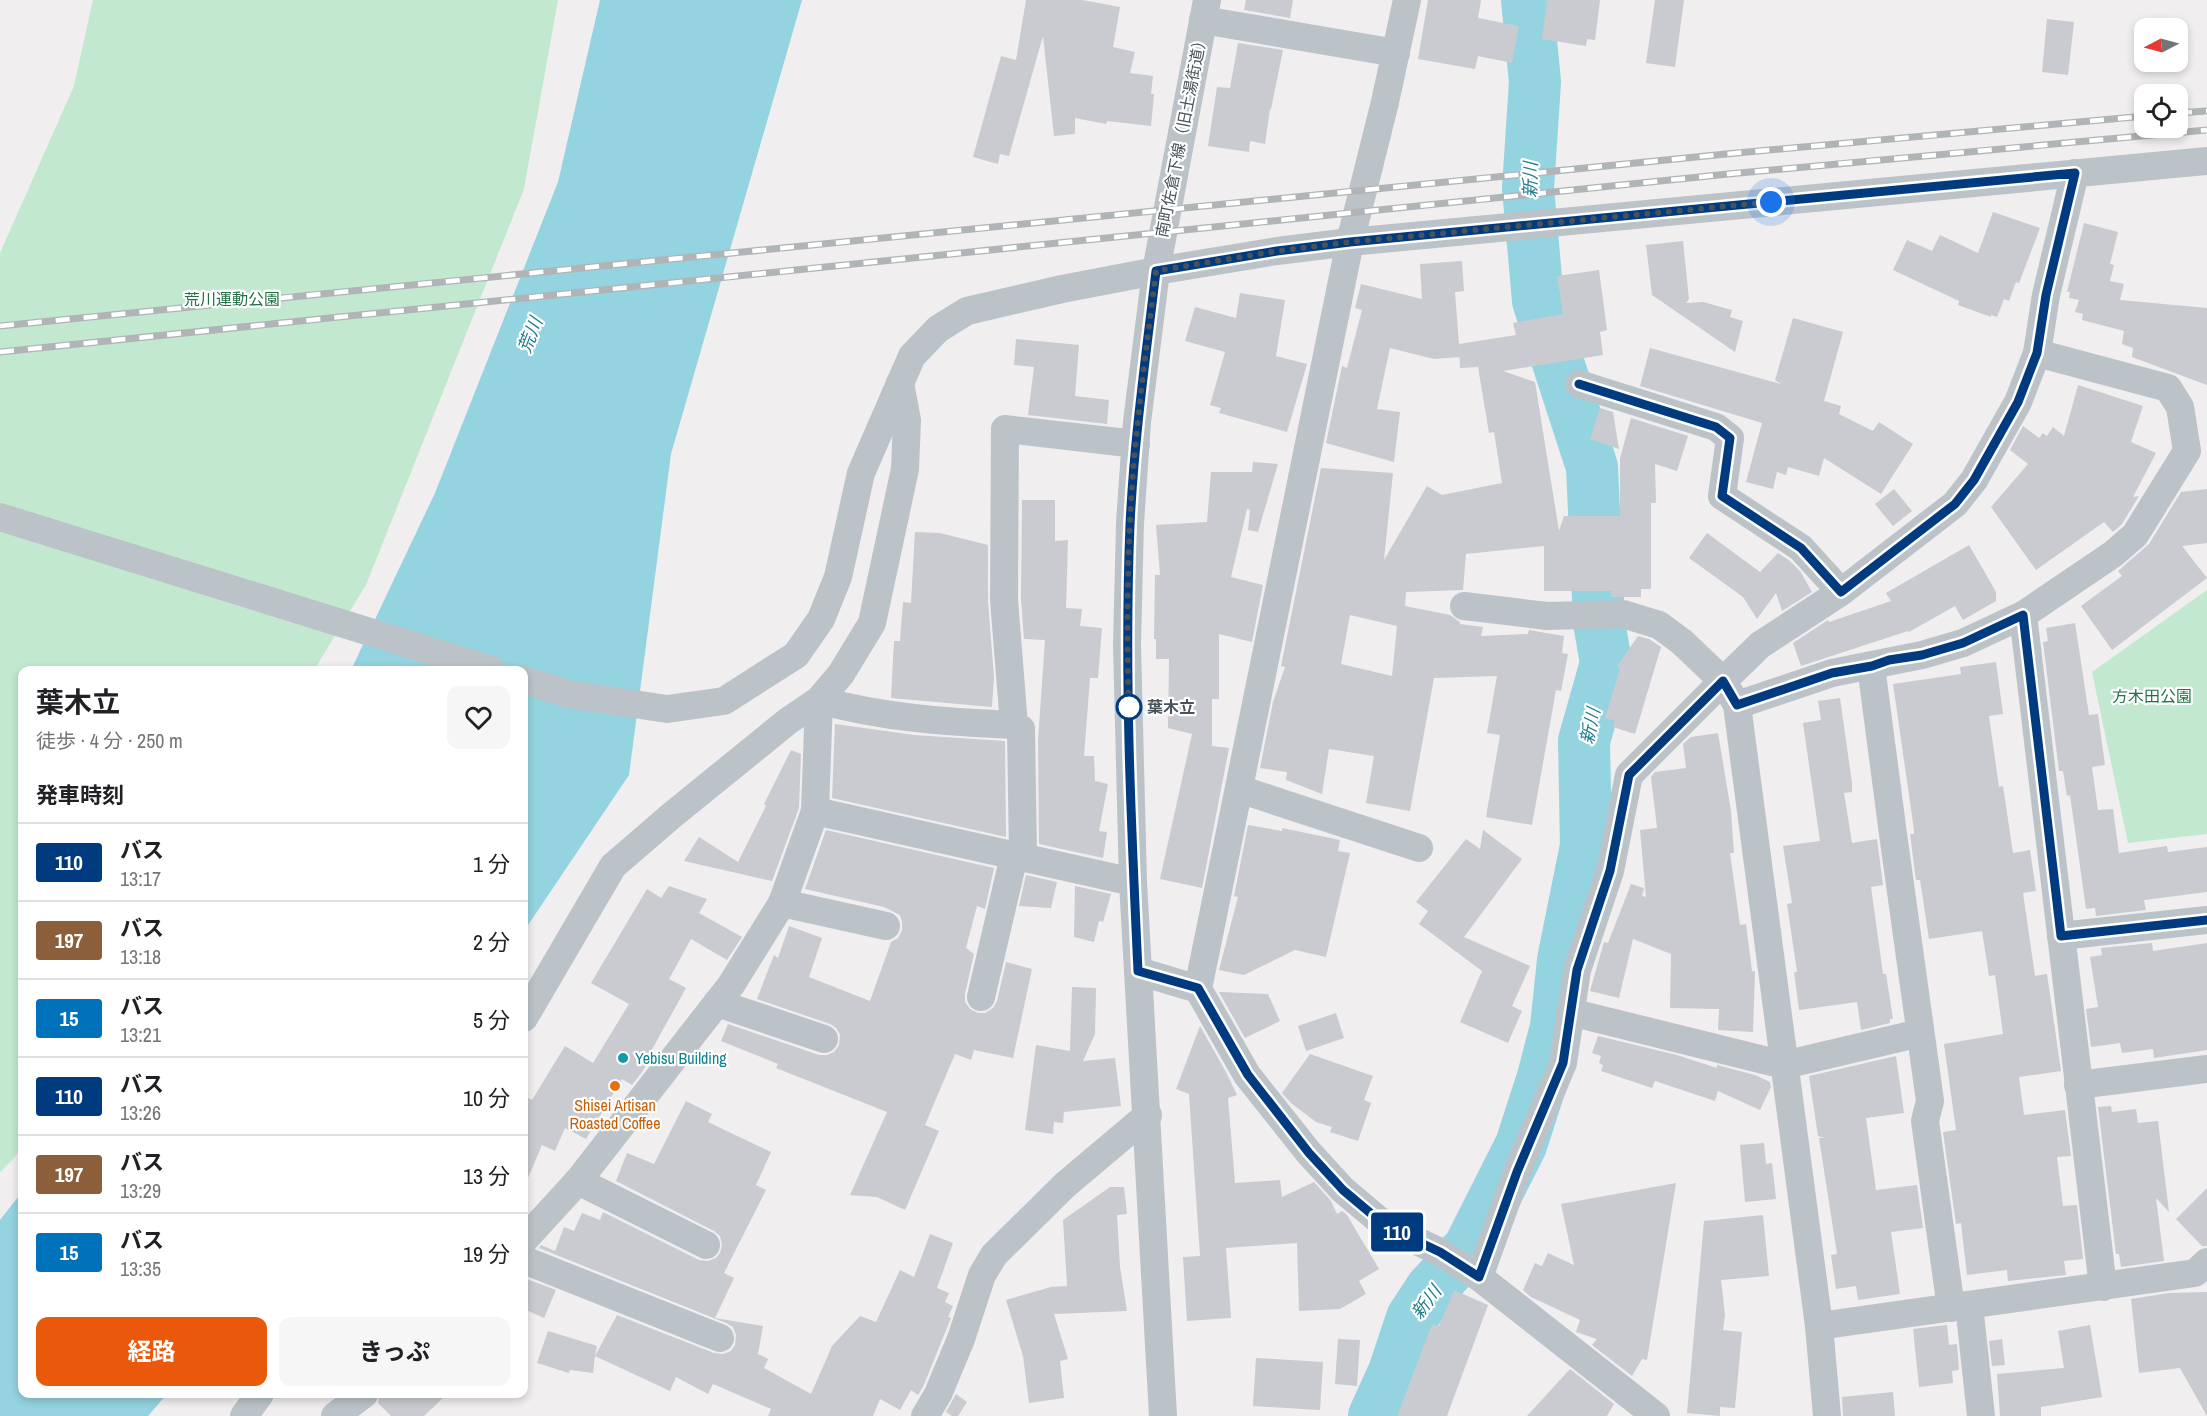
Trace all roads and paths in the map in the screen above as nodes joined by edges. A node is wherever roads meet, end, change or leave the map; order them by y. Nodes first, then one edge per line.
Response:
1 (1407, 0) edge
2 (1205, 10) edge
3 (1396, 53) junction
4 (2207, 161) edge
5 (2075, 173) junction
6 (1350, 242) junction
7 (1156, 271) junction
8 (2037, 353) junction
9 (900, 383) junction
10 (1579, 384) dead end
11 (1136, 444) junction
12 (2197, 453) edge
13 (0, 517) edge
14 (1841, 592) junction
15 (1464, 606) dead end
16 (2023, 615) junction
17 (479, 666) edge
18 (1872, 666) junction
19 (528, 681) edge
20 (1730, 693) junction
21 (819, 700) junction
22 (1014, 725) junction
23 (1239, 789) junction
24 (815, 811) junction
25 (1419, 848) dead end
26 (1019, 856) junction
27 (1133, 882) junction
28 (782, 903) junction
29 (2207, 920) edge
30 (886, 926) dead end
31 (2061, 936) junction
32 (1138, 971) junction
33 (1198, 988) junction
34 (981, 997) dead end
35 (717, 1003) junction
36 (528, 1011) edge
37 (1570, 1012) junction
38 (1920, 1033) junction
39 (824, 1039) dead end
40 (1784, 1065) junction
41 (2207, 1069) edge
42 (2078, 1085) junction
43 (1148, 1115) junction
44 (578, 1181) junction
45 (528, 1236) edge
46 (706, 1245) dead end
47 (528, 1262) edge
48 (2207, 1263) edge
49 (1475, 1274) junction
50 (2103, 1287) junction
51 (1960, 1306) junction
52 (1819, 1326) junction
53 (720, 1338) dead end
54 (257, 1398) edge
55 (359, 1398) edge
56 (244, 1416) edge
57 (335, 1416) edge
58 (925, 1416) edge
59 (1163, 1416) edge
60 (1655, 1416) edge
61 (1827, 1416) edge
62 (1982, 1416) edge

1 - 3 street
2 - 3 street
2 - 7 street, 南町佐倉下線（旧土湯街道）
3 - 6 street
4 - 5 street
5 - 6 street
5 - 8 street
6 - 7 street
6 - 23 street
7 - 9 street
7 - 11 street, 南町佐倉下線（旧土湯街道）
8 - 12 street
8 - 14 street
9 - 19 street
9 - 21 street
10 - 14 street
11 - 22 street
11 - 27 street, 南町佐倉下線（旧土湯街道）
12 - 16 street
13 - 17 street
14 - 20 street
15 - 20 street
16 - 18 street
16 - 31 street
18 - 20 street
18 - 38 street
20 - 37 street
20 - 40 street
21 - 22 street
21 - 24 street
21 - 36 street
22 - 26 street
23 - 25 street
23 - 33 street
24 - 26 street
24 - 28 street
26 - 27 street
26 - 34 street
27 - 32 street, 南町佐倉下線（旧土湯街道）
28 - 30 street
28 - 35 street
29 - 31 street
31 - 42 street
32 - 33 street
32 - 43 street, 南町佐倉下線（旧土湯街道）
33 - 49 street
35 - 39 street
35 - 44 street
37 - 40 street
37 - 49 street
38 - 40 street
38 - 51 street
40 - 52 street
41 - 42 street
42 - 50 street
43 - 58 street
43 - 59 street, 南町佐倉下線（旧土湯街道）
44 - 45 street
44 - 46 street
47 - 53 street
48 - 50 street
49 - 60 street
50 - 51 street
51 - 52 street
51 - 62 street
52 - 61 street
54 - 56 street
55 - 57 street

